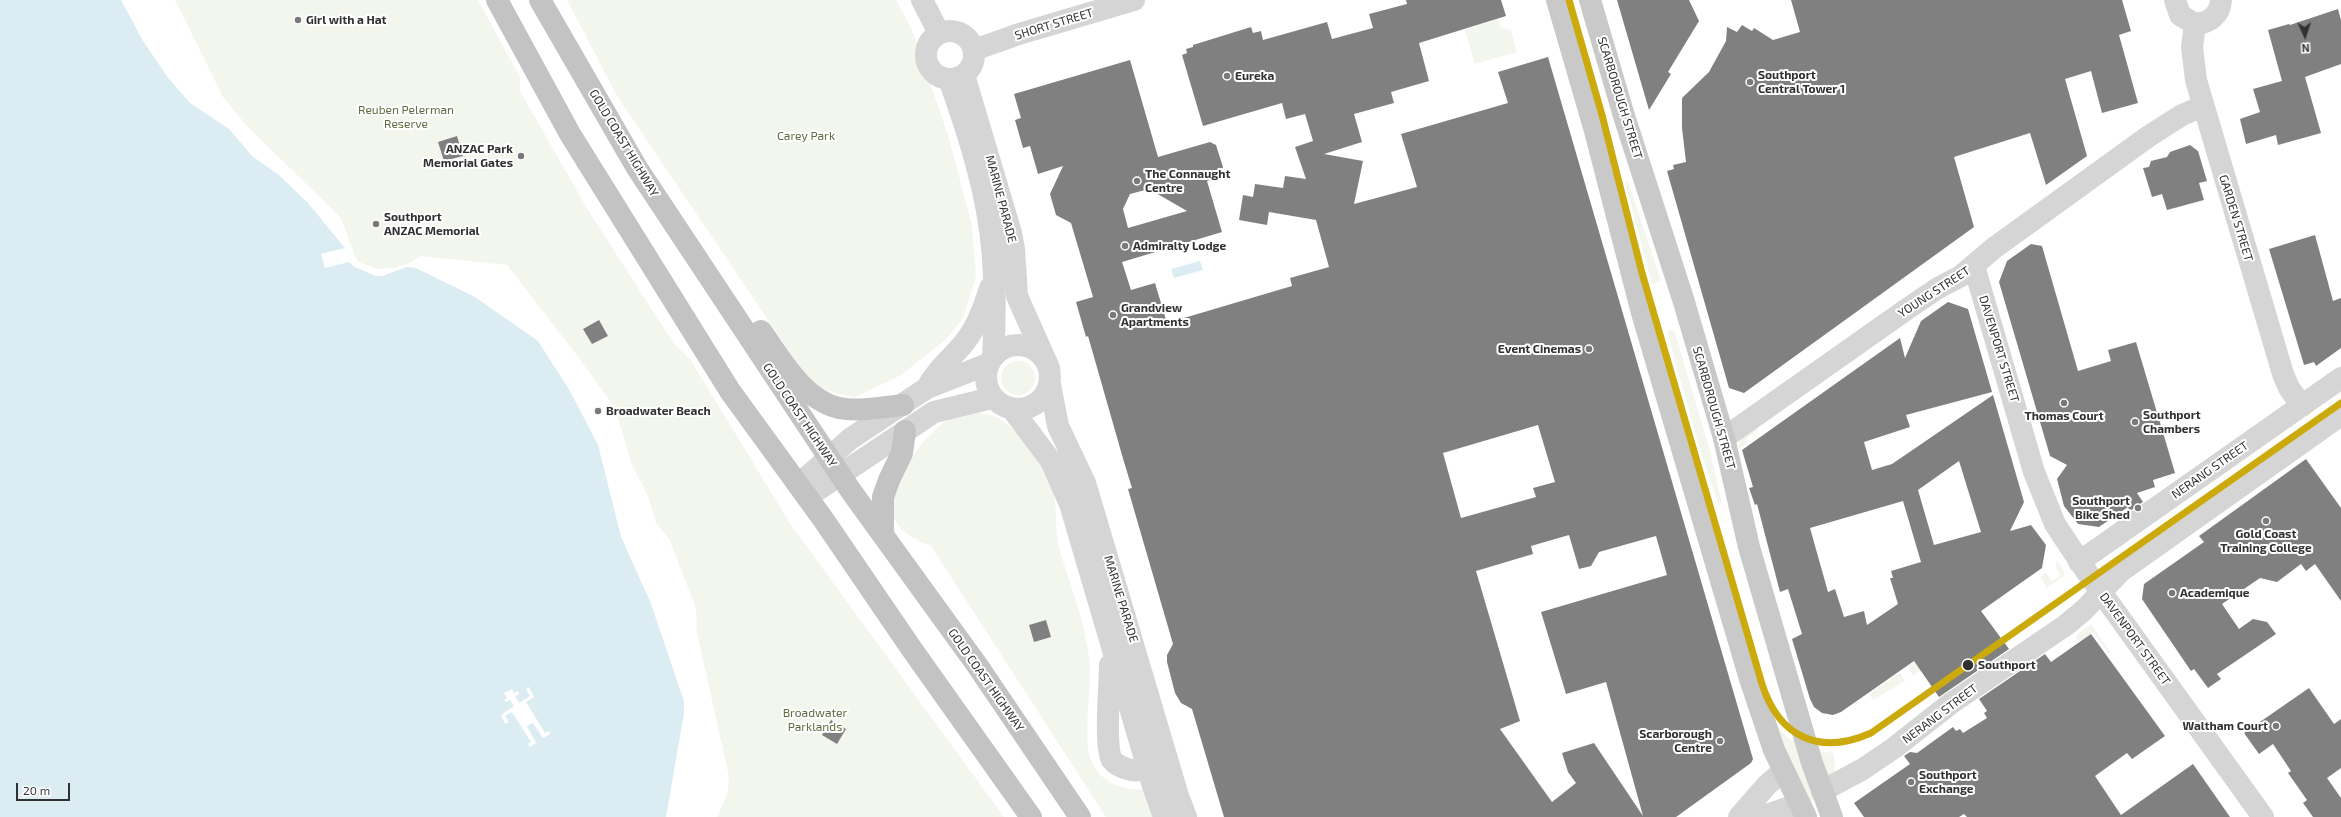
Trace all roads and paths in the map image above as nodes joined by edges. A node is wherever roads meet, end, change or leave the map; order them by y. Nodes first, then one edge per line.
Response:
1 (497, 0) edge
2 (540, 0) edge
3 (922, 0) edge
4 (1134, 0) edge
5 (1557, 0) edge
6 (1590, 0) edge
7 (2175, 0) edge
8 (2226, 1) edge
9 (2195, 24) junction
10 (939, 33) junction
11 (974, 50) junction
12 (956, 77) junction
13 (2203, 106) junction
14 (691, 249) junction
15 (1974, 266) junction
16 (994, 276) junction
17 (990, 360) junction
18 (1050, 376) junction
19 (2341, 378) edge
20 (927, 388) junction
21 (992, 398) junction
22 (903, 405) junction
23 (2302, 406) junction
24 (1012, 410) junction
25 (2341, 415) edge
26 (905, 430) junction
27 (1724, 438) junction
28 (828, 457) junction
29 (840, 476) junction
30 (802, 491) junction
31 (883, 535) junction
32 (2079, 562) junction
33 (2100, 592) junction
34 (1111, 644) junction
35 (1165, 750) junction
36 (1148, 769) junction
37 (1783, 771) junction
38 (1822, 791) junction
39 (1802, 811) edge
40 (1183, 812) edge
41 (1031, 817) edge
42 (1080, 817) edge
43 (1164, 817) edge
44 (1739, 817) edge
45 (1761, 817) edge
46 (1832, 817) edge
47 (2263, 817) edge

1 - 30 highway
2 - 14 highway, GOLD COAST HIGHWAY
3 - 10 street
4 - 11 street, SHORT STREET
5 - 37 main road
6 - 27 main road, SCARBOROUGH STREET
7 - 9 street
8 - 9 street
9 - 13 street, GARDEN STREET
10 - 11 street
10 - 12 street
11 - 12 street
12 - 16 street, MARINE PARADE
12 - 18 street, MARINE PARADE
13 - 15 street, YOUNG STREET
13 - 23 street, GARDEN STREET
14 - 22 highway
14 - 28 highway, GOLD COAST HIGHWAY
15 - 27 street, YOUNG STREET
15 - 32 street, DAVENPORT STREET
16 - 17 street, MARINE PARADE
16 - 20 street
17 - 18 street
17 - 20 street
17 - 21 street
18 - 24 street
18 - 35 street, MARINE PARADE
19 - 23 street, NERANG STREET
20 - 22 street
21 - 24 street
21 - 26 street
22 - 28 street
23 - 32 street, NERANG STREET
24 - 34 street, MARINE PARADE
25 - 33 street, NERANG STREET
26 - 29 street
26 - 31 highway
27 - 38 main road, SCARBOROUGH STREET
28 - 29 highway, GOLD COAST HIGHWAY
28 - 30 street
29 - 30 street
29 - 31 highway, GOLD COAST HIGHWAY
30 - 41 highway
31 - 42 highway, GOLD COAST HIGHWAY
32 - 33 street, DAVENPORT STREET
33 - 38 street, NERANG STREET
33 - 47 street, DAVENPORT STREET
34 - 36 street, MARINE PARADE
34 - 36 street
35 - 36 street
35 - 40 street, MARINE PARADE
36 - 43 street, MARINE PARADE
37 - 39 main road
37 - 44 street
38 - 46 main road, SCARBOROUGH STREET
39 - 45 street

